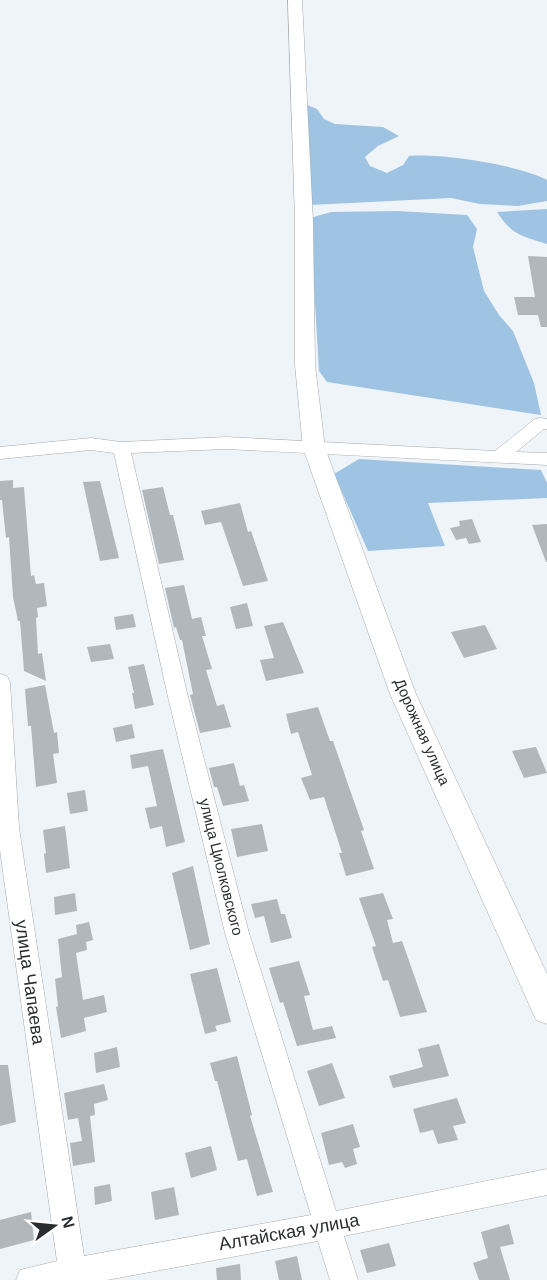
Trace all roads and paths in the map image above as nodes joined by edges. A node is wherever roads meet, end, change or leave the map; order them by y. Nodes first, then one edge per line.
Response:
1 (295, 0) edge
2 (547, 424) edge
3 (121, 448) junction
4 (314, 448) junction
5 (0, 453) edge
6 (498, 457) junction
7 (547, 459) edge
8 (0, 682) edge
9 (547, 1009) edge
10 (547, 1182) edge
11 (328, 1226) junction
12 (73, 1275) edge
13 (30, 1280) edge
14 (344, 1280) edge

1 - 4 main road, Дорожная улица
2 - 6 street
3 - 4 street
3 - 5 street
3 - 11 street, улица Циолковского
4 - 6 street
4 - 9 main road, Дорожная улица
6 - 7 street
8 - 12 street, улица Чапаева
10 - 11 street, Алтайская улица
11 - 12 street, Алтайская улица
11 - 14 street, улица Циолковского
12 - 13 street, Алтайская улица

